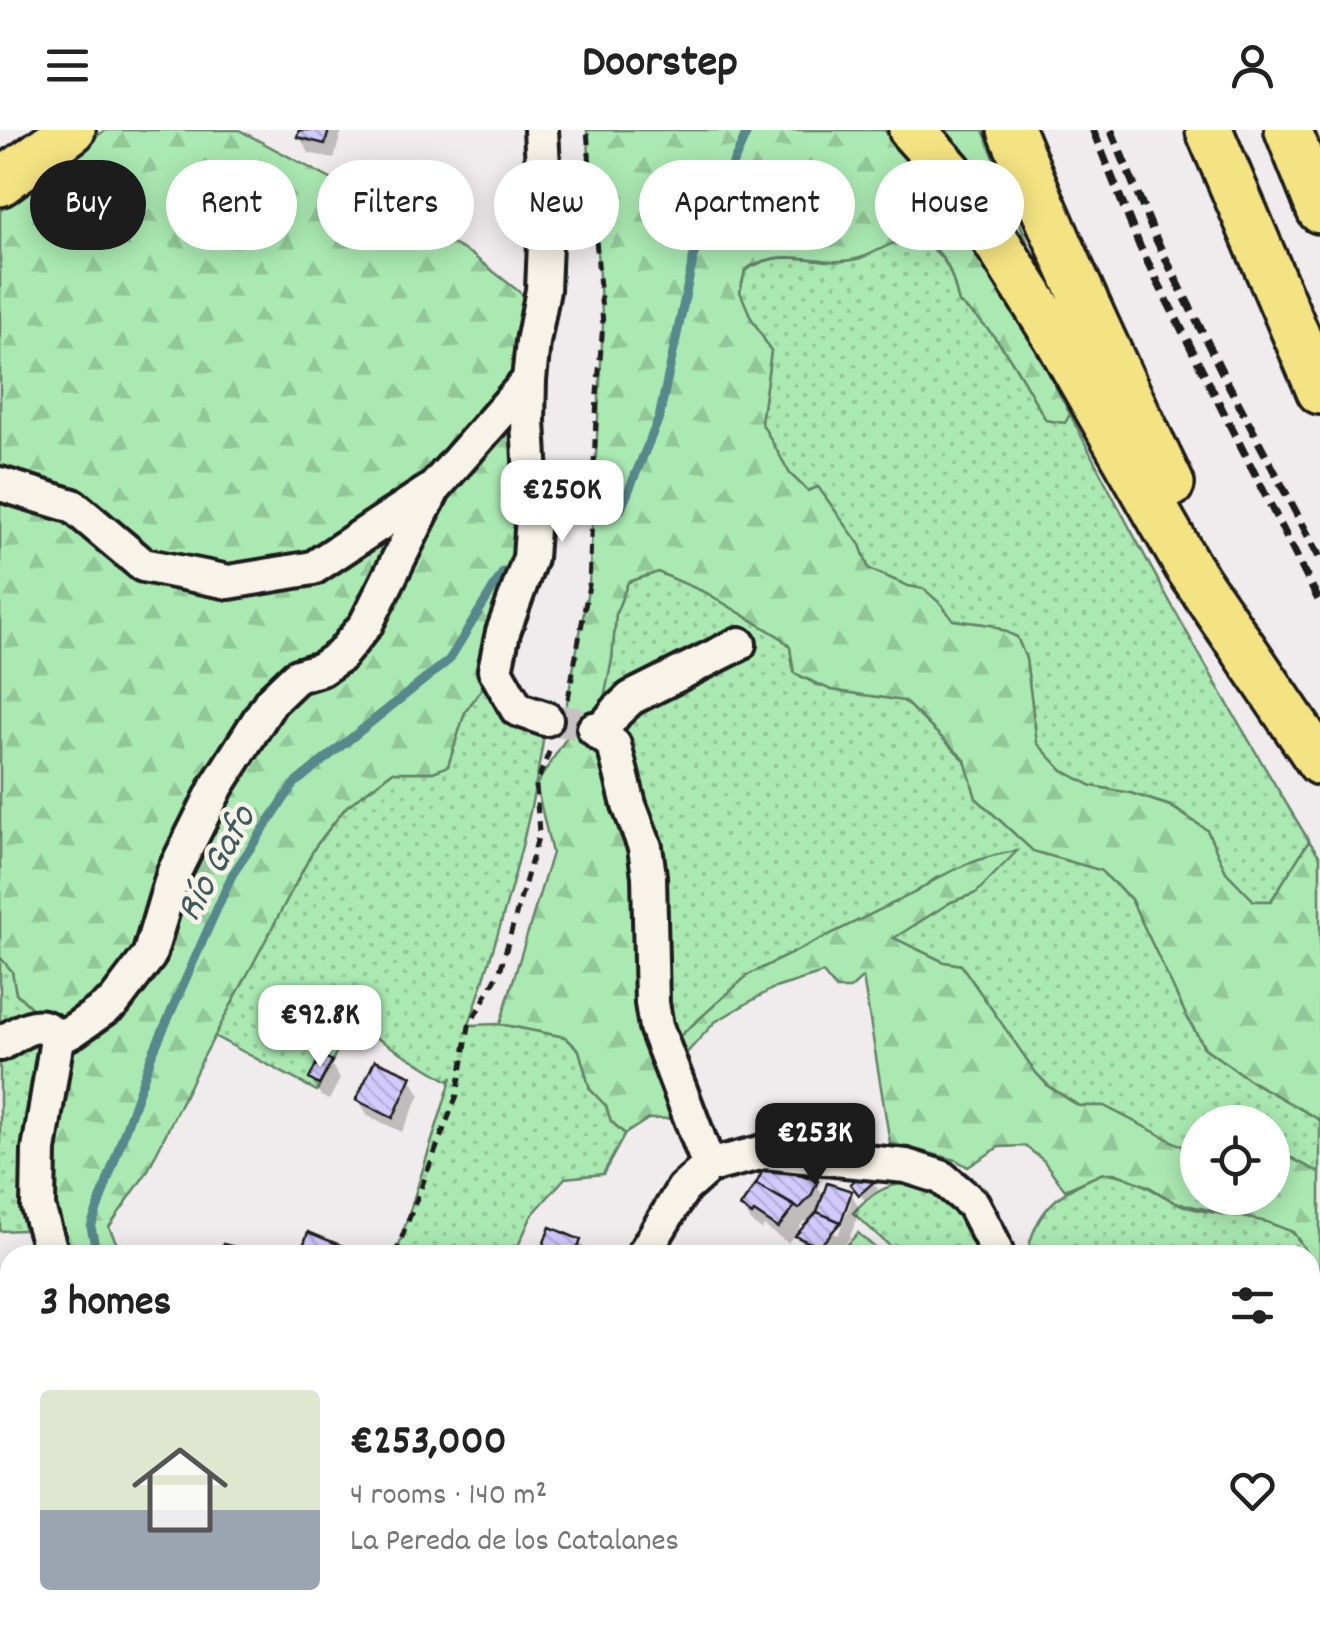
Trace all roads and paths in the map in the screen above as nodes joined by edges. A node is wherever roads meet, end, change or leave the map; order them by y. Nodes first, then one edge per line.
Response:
1 (22, 130) edge
2 (72, 130) edge
3 (541, 130) edge
4 (912, 130) edge
5 (1011, 130) edge
6 (1209, 130) edge
7 (1288, 130) edge
8 (0, 148) edge
9 (0, 184) edge
10 (1320, 210) edge
11 (529, 380) junction
12 (1320, 391) edge
13 (0, 484) edge
14 (434, 488) junction
15 (739, 644) dead end
16 (546, 719) tunnel mouth
17 (1320, 762) edge
18 (57, 1039) junction
19 (0, 1044) edge
20 (709, 1166) junction
21 (49, 1245) edge
22 (649, 1245) edge
23 (994, 1245) edge

1 - 8 highway
2 - 9 highway
3 - 11 street
4 - 17 highway
5 - 17 highway
6 - 12 highway
7 - 10 highway
11 - 14 street
11 - 16 street
13 - 14 street
14 - 18 street
15 - 20 street
18 - 19 street
18 - 21 street
20 - 22 street
20 - 23 street

